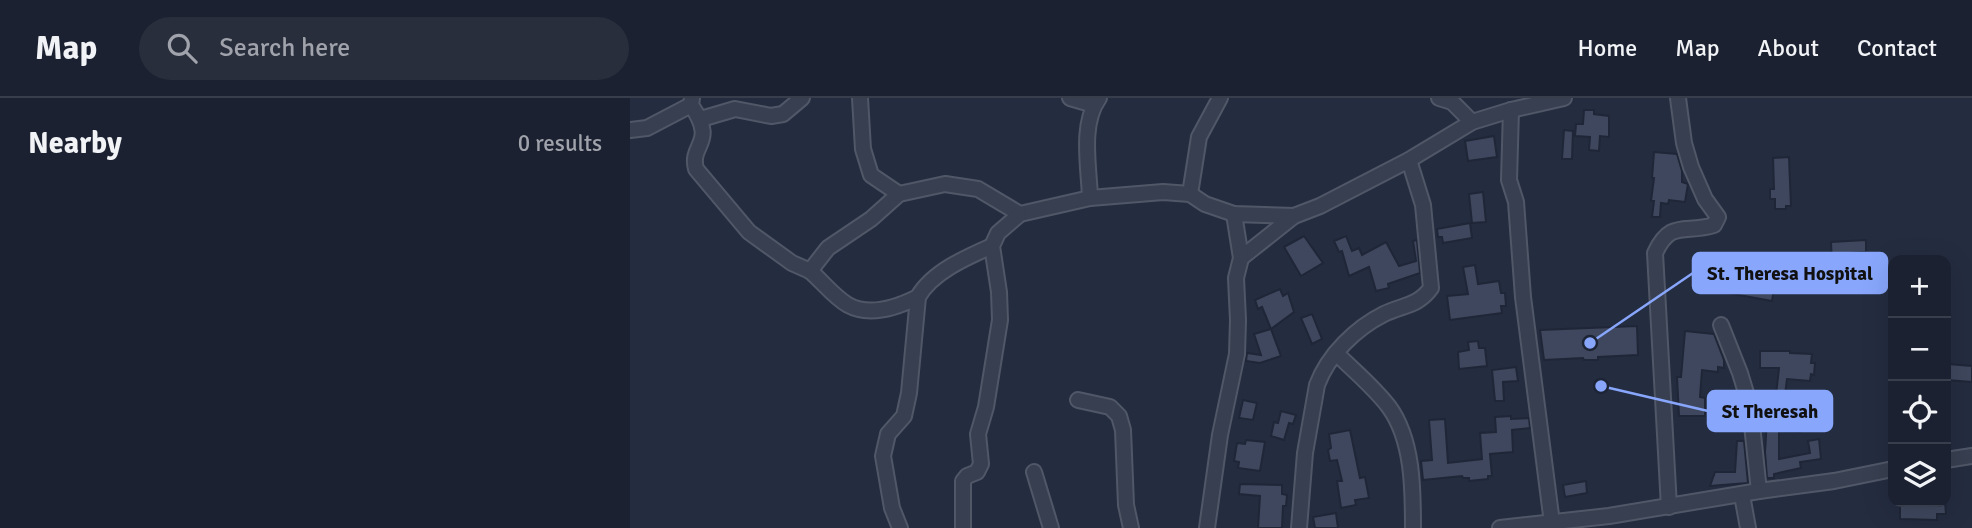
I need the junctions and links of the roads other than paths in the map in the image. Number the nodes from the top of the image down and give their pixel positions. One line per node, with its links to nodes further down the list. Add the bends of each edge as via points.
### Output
1 (802, 98): 11 (street, via 783,114 735,109)
2 (860, 98): 15 (street, via 863,149 871,175)
3 (1070, 98): 8 (street)
4 (1220, 98): 16 (street, via 1199,137)
5 (1438, 98): 12 (street, via 1452,102)
6 (1564, 98): 10 (street)
7 (1678, 98): 34 (street, via 1691,167 1718,217 1706,228 1675,228 1655,253)
8 (1097, 101): 17 (street, via 1088,146)
9 (692, 102): 11 (street); 13 (street, via 647,128)
10 (1511, 110): 12 (street); 35 (street, via 1509,180 1516,202 1523,296)
11 (701, 119): 23 (street, via 703,140 696,169 749,232)
12 (1472, 122): 14 (street)
13 (630, 130)
14 (1409, 160): 20 (street); 26 (street, via 1423,205 1431,288 1423,299 1361,328)
15 (899, 194): 18 (street, via 945,184 978,189); 23 (street, via 828,248)
16 (1190, 194): 17 (street); 19 (street)
17 (1090, 198): 18 (street)
18 (1020, 214): 21 (street, via 998,233)
19 (1234, 214): 20 (street); 22 (street)
20 (1294, 216): 22 (street)
21 (992, 246): 24 (street, via 948,268); 37 (street, via 1000,320 978,434 981,464 963,481)
22 (1241, 258): 40 (street, via 1236,278 1237,354)
23 (810, 271): 24 (street, via 848,305 863,309 901,306)
24 (918, 297): 36 (street, via 904,416 888,434 883,456)
25 (1721, 325): 32 (street, via 1750,406)
26 (1336, 353): 41 (street, via 1317,385); 42 (street, via 1389,408 1403,435)
27 (1078, 400): 39 (street, via 1110,407 1119,416)
28 (1969, 454): 29 (street)
29 (1951, 459)
30 (1888, 471): 32 (street)
31 (1034, 472): 38 (street)
32 (1759, 491): 33 (street)
33 (1742, 495): 34 (street); 44 (street)
34 (1669, 507): 35 (street)
35 (1552, 523): 43 (street)
36 (900, 528)
37 (963, 528)
38 (1051, 528)
39 (1131, 528)
40 (1208, 528)
41 (1299, 528)
42 (1413, 528)
43 (1500, 528)
44 (1748, 528)

